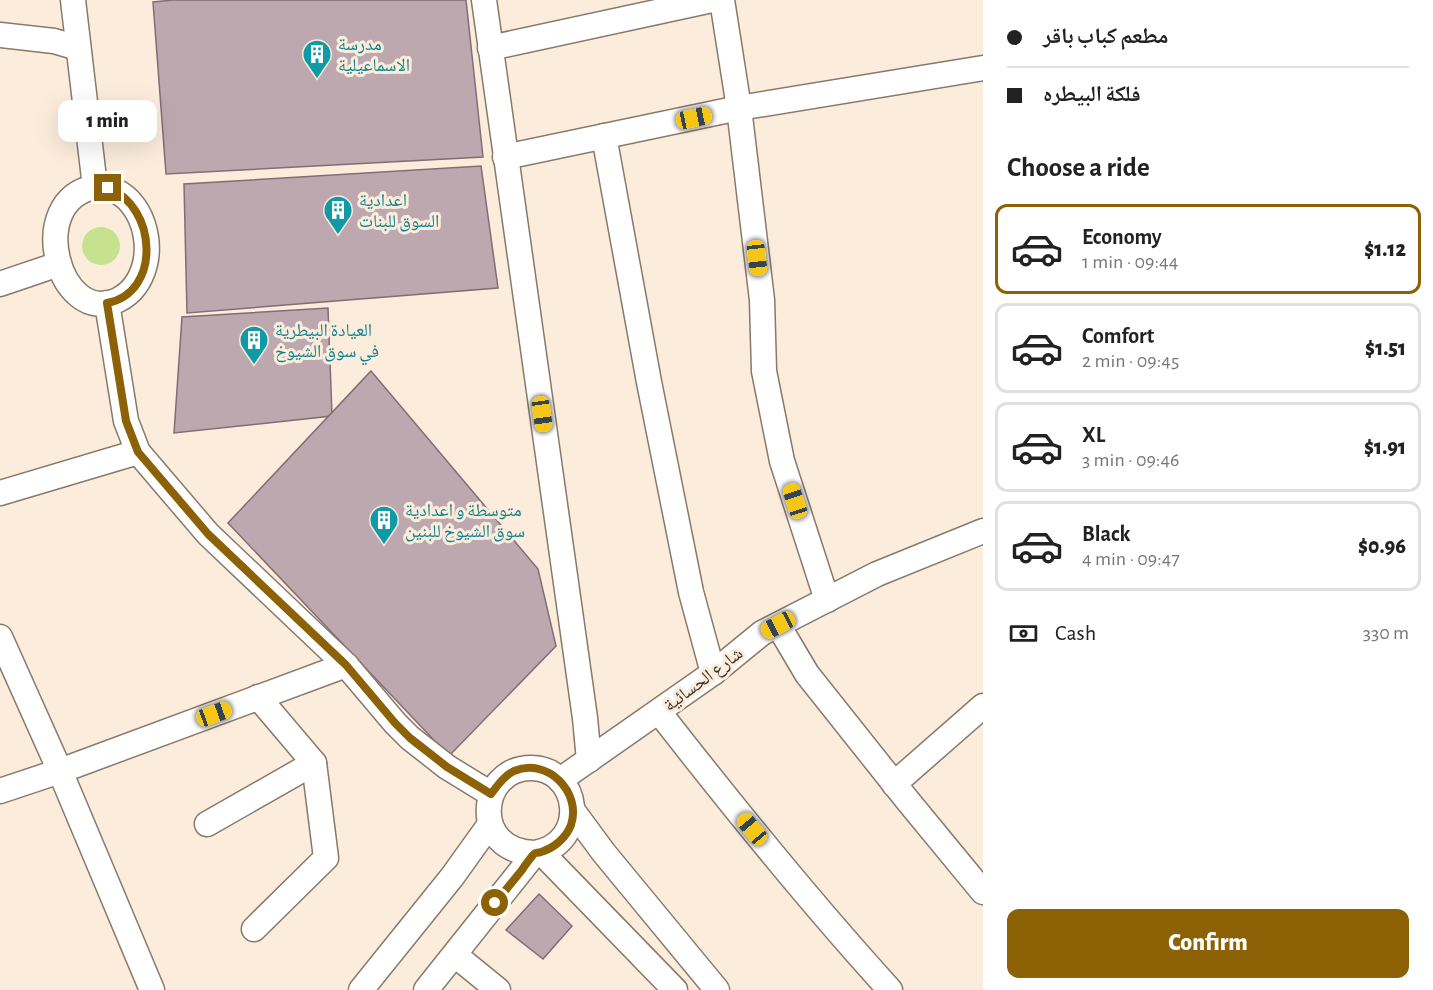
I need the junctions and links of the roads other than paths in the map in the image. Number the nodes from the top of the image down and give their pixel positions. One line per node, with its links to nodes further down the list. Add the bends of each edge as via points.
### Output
1 (73, 0): 6 (street)
2 (483, 0): 7 (street)
3 (712, 0): 7 (street)
4 (722, 0): 9 (street)
5 (0, 34): 6 (street)
6 (78, 48): 12 (street)
7 (490, 48): 11 (street)
8 (983, 68): 9 (street)
9 (739, 108): 10 (street); 19 (street, via 762,300 764,371 782,462)
10 (604, 136): 11 (street); 23 (street, via 691,592)
11 (505, 157): 27 (street)
12 (95, 187): 13 (street, via 76,194 60,216 56,236); 15 (street, via 108,188 126,198 138,213 146,240 139,281 125,296)
13 (59, 264): 14 (street); 15 (street, via 76,292 87,300)
14 (0, 284)
15 (107, 303): 16 (street, via 126,421)
16 (138, 452): 17 (street); 22 (street, via 208,534)
17 (0, 493)
18 (983, 531): 19 (street, شارع الحسائية, via 877,574)
19 (827, 600): 20 (street, شارع الحسائية)
20 (778, 625): 23 (street, شارع الحسائية, via 762,633); 31 (street, via 807,674)
21 (0, 638): 29 (street)
22 (346, 665): 24 (street); 33 (street, via 410,738)
23 (713, 673): 26 (street, شارع الحسائية)
24 (258, 697): 28 (street); 29 (street)
25 (983, 706): 31 (street)
26 (659, 712): 27 (street, شارع الحسائية); 47 (street, via 736,811)
27 (589, 760): 30 (street, شارع الحسائية)
28 (314, 763): 35 (street); 39 (street, via 326,858)
29 (60, 771): 32 (street); 41 (street)
30 (560, 780): 33 (street, via 531,768 514,771); 34 (street, via 570,794)
31 (894, 784): 38 (street)
32 (0, 791)
33 (491, 794): 36 (street)
34 (573, 812): 37 (street, via 564,837); 46 (street)
35 (207, 824)
36 (490, 824): 37 (street, via 512,849); 42 (street)
37 (538, 853): 40 (street); 45 (street)
38 (983, 892)
39 (254, 930)
40 (455, 955): 43 (street); 44 (street)
41 (152, 990)
42 (361, 990)
43 (426, 990)
44 (498, 990)
45 (675, 990)
46 (717, 990)
47 (890, 990)

